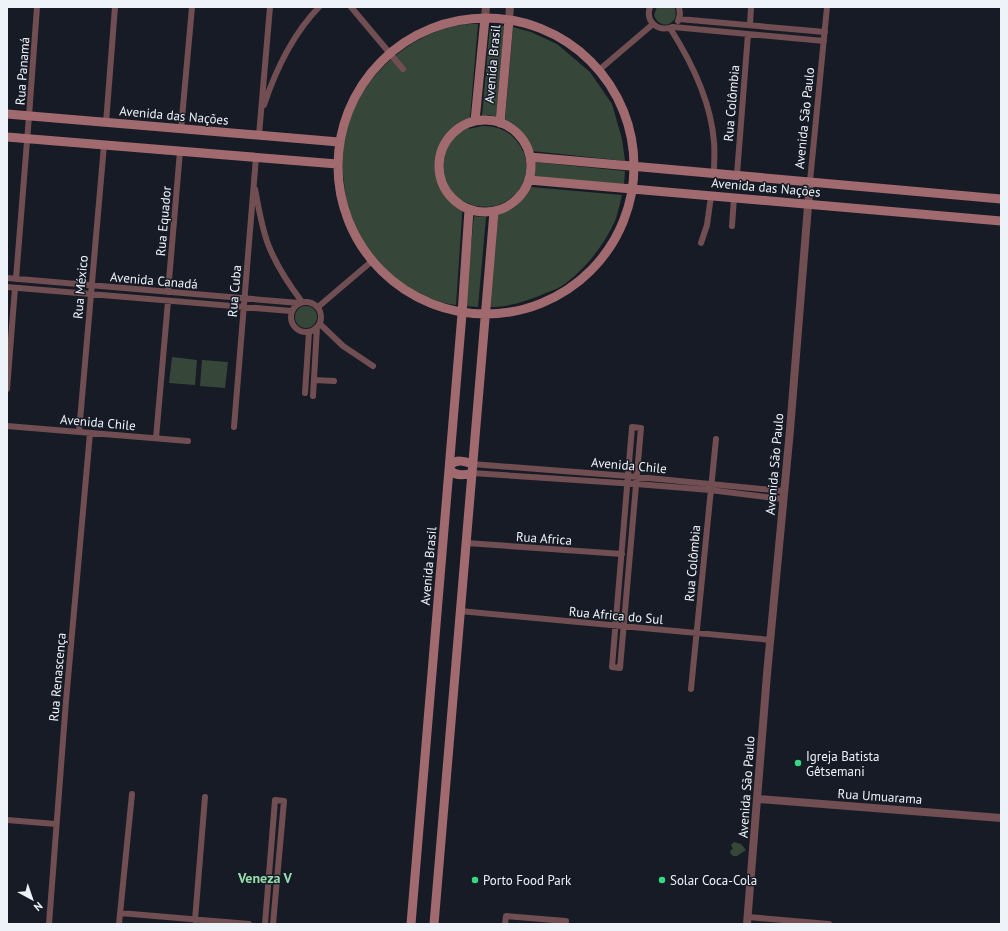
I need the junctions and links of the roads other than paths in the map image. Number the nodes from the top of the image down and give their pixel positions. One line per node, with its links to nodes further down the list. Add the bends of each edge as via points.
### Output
1 (37, 7): 27 (street, Rua Panamá)
2 (115, 7): 30 (street)
3 (192, 7): 31 (street)
4 (270, 7): 26 (street)
5 (319, 7): 26 (street, via 284,57)
6 (351, 7): 22 (street)
7 (486, 7): 13 (street, Avenida Brasil)
8 (510, 7): 15 (street, Avenida Brasil)
9 (650, 7): 16 (street, via 649,15)
10 (679, 7): 14 (street)
11 (751, 7): 17 (street)
12 (827, 7): 19 (street, Avenida São Paulo)
13 (484, 18): 15 (main road); 22 (main road, via 453,22 428,30); 28 (main road, Avenida Brasil)
14 (679, 19): 17 (street); 18 (street)
15 (509, 20): 24 (main road, via 534,25 555,35 576,47); 29 (main road, Avenida Brasil)
16 (653, 24): 18 (street, via 662,29); 24 (street)
17 (750, 25): 19 (street)
18 (671, 28): 20 (street); 42 (street, via 692,65 706,104 714,141)
19 (824, 32): 21 (street, Avenida São Paulo)
20 (748, 34): 21 (street); 43 (street, Rua Colômbia)
21 (824, 41): 46 (street, Avenida São Paulo)
22 (390, 53): 23 (street); 35 (main road, via 359,89 349,107)
23 (403, 69)
24 (599, 70): 41 (main road, via 620,102 629,125)
25 (7, 114): 27 (main road, Avenida das Nações)
26 (261, 114): 32 (street)
27 (29, 116): 30 (main road, Avenida das Nações); 34 (street, Rua Panamá)
28 (475, 121): 29 (main road); 52 (main road, via 450,136 439,162 441,182 448,194)
29 (500, 122): 39 (main road, via 514,130 524,142)
30 (106, 123): 31 (main road, Avenida das Nações)
31 (181, 129): 32 (main road, Avenida das Nações)
32 (259, 135): 35 (main road, Avenida das Nações)
33 (7, 137): 34 (main road)
34 (28, 139): 36 (main road); 59 (street, Rua Panamá)
35 (339, 142): 40 (main road)
36 (104, 145): 37 (main road); 60 (street, Rua México)
37 (180, 151): 38 (main road); 63 (street, Rua Equador)
38 (256, 157): 40 (main road); 44 (street, Rua Cuba)
39 (530, 157): 41 (main road, Avenida das Nações); 45 (main road)
40 (337, 164): 57 (main road, via 347,219)
41 (634, 166): 42 (main road, Avenida das Nações); 47 (main road)
42 (714, 172): 43 (main road, Avenida das Nações)
43 (737, 174): 46 (main road, Avenida das Nações)
44 (254, 180): 65 (street, Rua Cuba); 67 (street, via 270,249)
45 (529, 180): 47 (main road, Avenida das Nações); 53 (main road, via 513,203)
46 (810, 181): 50 (main road, Avenida das Nações); 51 (street, Avenida São Paulo)
47 (632, 189): 48 (main road, Avenida das Nações); 72 (main road, via 627,214 620,229 611,246 589,271 548,300 525,308)
48 (711, 196): 49 (main road, Avenida das Nações); 56 (street, via 707,225)
49 (734, 197): 51 (main road, Avenida das Nações); 55 (street)
50 (1001, 199)
51 (808, 204): 54 (main road, Avenida das Nações); 96 (street, Avenida São Paulo)
52 (469, 210): 53 (main road); 71 (main road, Avenida Brasil)
53 (494, 212): 72 (main road)
54 (1001, 221)
55 (732, 226)
56 (701, 243)
57 (372, 261): 69 (street); 71 (main road, via 401,288 417,298)
58 (7, 278): 59 (street, Avenida Canadá)
59 (16, 279): 60 (street, Avenida Canadá)
60 (91, 286): 63 (street, Avenida Canadá); 64 (street, Rua México)
61 (7, 287): 62 (street, Avenida Canadá)
62 (15, 288): 64 (street, Avenida Canadá); 78 (street)
63 (168, 292): 65 (street, Avenida Canadá)
64 (91, 294): 66 (street, Avenida Canadá); 83 (street, Rua México)
65 (244, 298): 67 (street, Avenida Canadá); 68 (street, Rua Cuba)
66 (168, 301): 68 (street, Avenida Canadá); 85 (street)
67 (301, 302): 69 (street, via 310,302); 70 (street)
68 (244, 307): 70 (street, Avenida Canadá); 82 (street, Rua Cuba)
69 (318, 307): 73 (street, via 321,315)
70 (291, 311): 74 (street, via 293,325 300,331)
71 (462, 314): 72 (main road); 88 (main road, Avenida Brasil)
72 (485, 315): 89 (main road)
73 (319, 325): 74 (street); 75 (street, via 343,346); 76 (street)
74 (309, 332): 79 (street)
75 (373, 366)
76 (314, 380): 77 (street); 80 (street)
77 (334, 381)
78 (7, 389)
79 (305, 393)
80 (313, 396)
81 (7, 426): 83 (street, Avenida Chile)
82 (234, 427)
83 (79, 432): 84 (street, Avenida Chile)
84 (90, 433): 85 (street, Avenida Chile); 110 (street, Rua Renascença)
85 (156, 438): 87 (street, Avenida Chile)
86 (716, 439): 92 (street, Rua Colômbia)
87 (188, 441)
88 (449, 467): 89 (main road, via 457,461 466,462); 89 (main road, via 456,474 466,475); 120 (main road, Avenida Brasil)
89 (472, 469): 90 (street, Avenida Chile); 93 (street, Avenida Chile); 97 (main road)
90 (628, 476): 91 (street, Avenida Chile); 91 (street, via 632,427 641,428); 93 (street)
91 (636, 476): 92 (street, Avenida Chile); 94 (street)
92 (711, 483): 95 (street, Rua Colômbia); 96 (street, Avenida Chile)
93 (628, 484): 94 (street, Avenida Chile); 98 (street)
94 (636, 484): 95 (street, Avenida Chile); 101 (street)
95 (710, 490): 96 (street, Avenida Chile); 102 (street, Rua Colômbia)
96 (783, 495): 103 (street, Avenida São Paulo)
97 (466, 543): 98 (street, Rua Africa); 99 (main road)
98 (622, 554): 100 (street)
99 (460, 611): 100 (street, Rua Africa do Sul); 121 (main road)
100 (616, 626): 101 (street, Rua Africa do Sul); 101 (street, via 612,667 620,668)
101 (624, 627): 102 (street, Rua Africa do Sul)
102 (697, 634): 103 (street, Rua Africa do Sul); 104 (street, Rua Colômbia)
103 (771, 640): 107 (street, Avenida São Paulo)
104 (691, 689)
105 (132, 794): 111 (street)
106 (205, 797): 112 (street)
107 (758, 799): 108 (street, Rua Umuarama); 114 (street, Avenida São Paulo)
108 (1001, 818)
109 (7, 820): 110 (street)
110 (56, 824): 115 (street, Rua Renascença)
111 (120, 913): 112 (street); 116 (street)
112 (196, 920): 117 (street)
113 (537, 921): 122 (street, via 506,916); 123 (street, via 566,921)
114 (748, 921): 124 (street)
115 (49, 924)
116 (119, 924)
117 (249, 924)
118 (265, 924): 119 (street, via 275,800 284,801)
119 (273, 924)
120 (411, 924)
121 (434, 924)
122 (505, 924)
123 (566, 924)
124 (829, 924)

